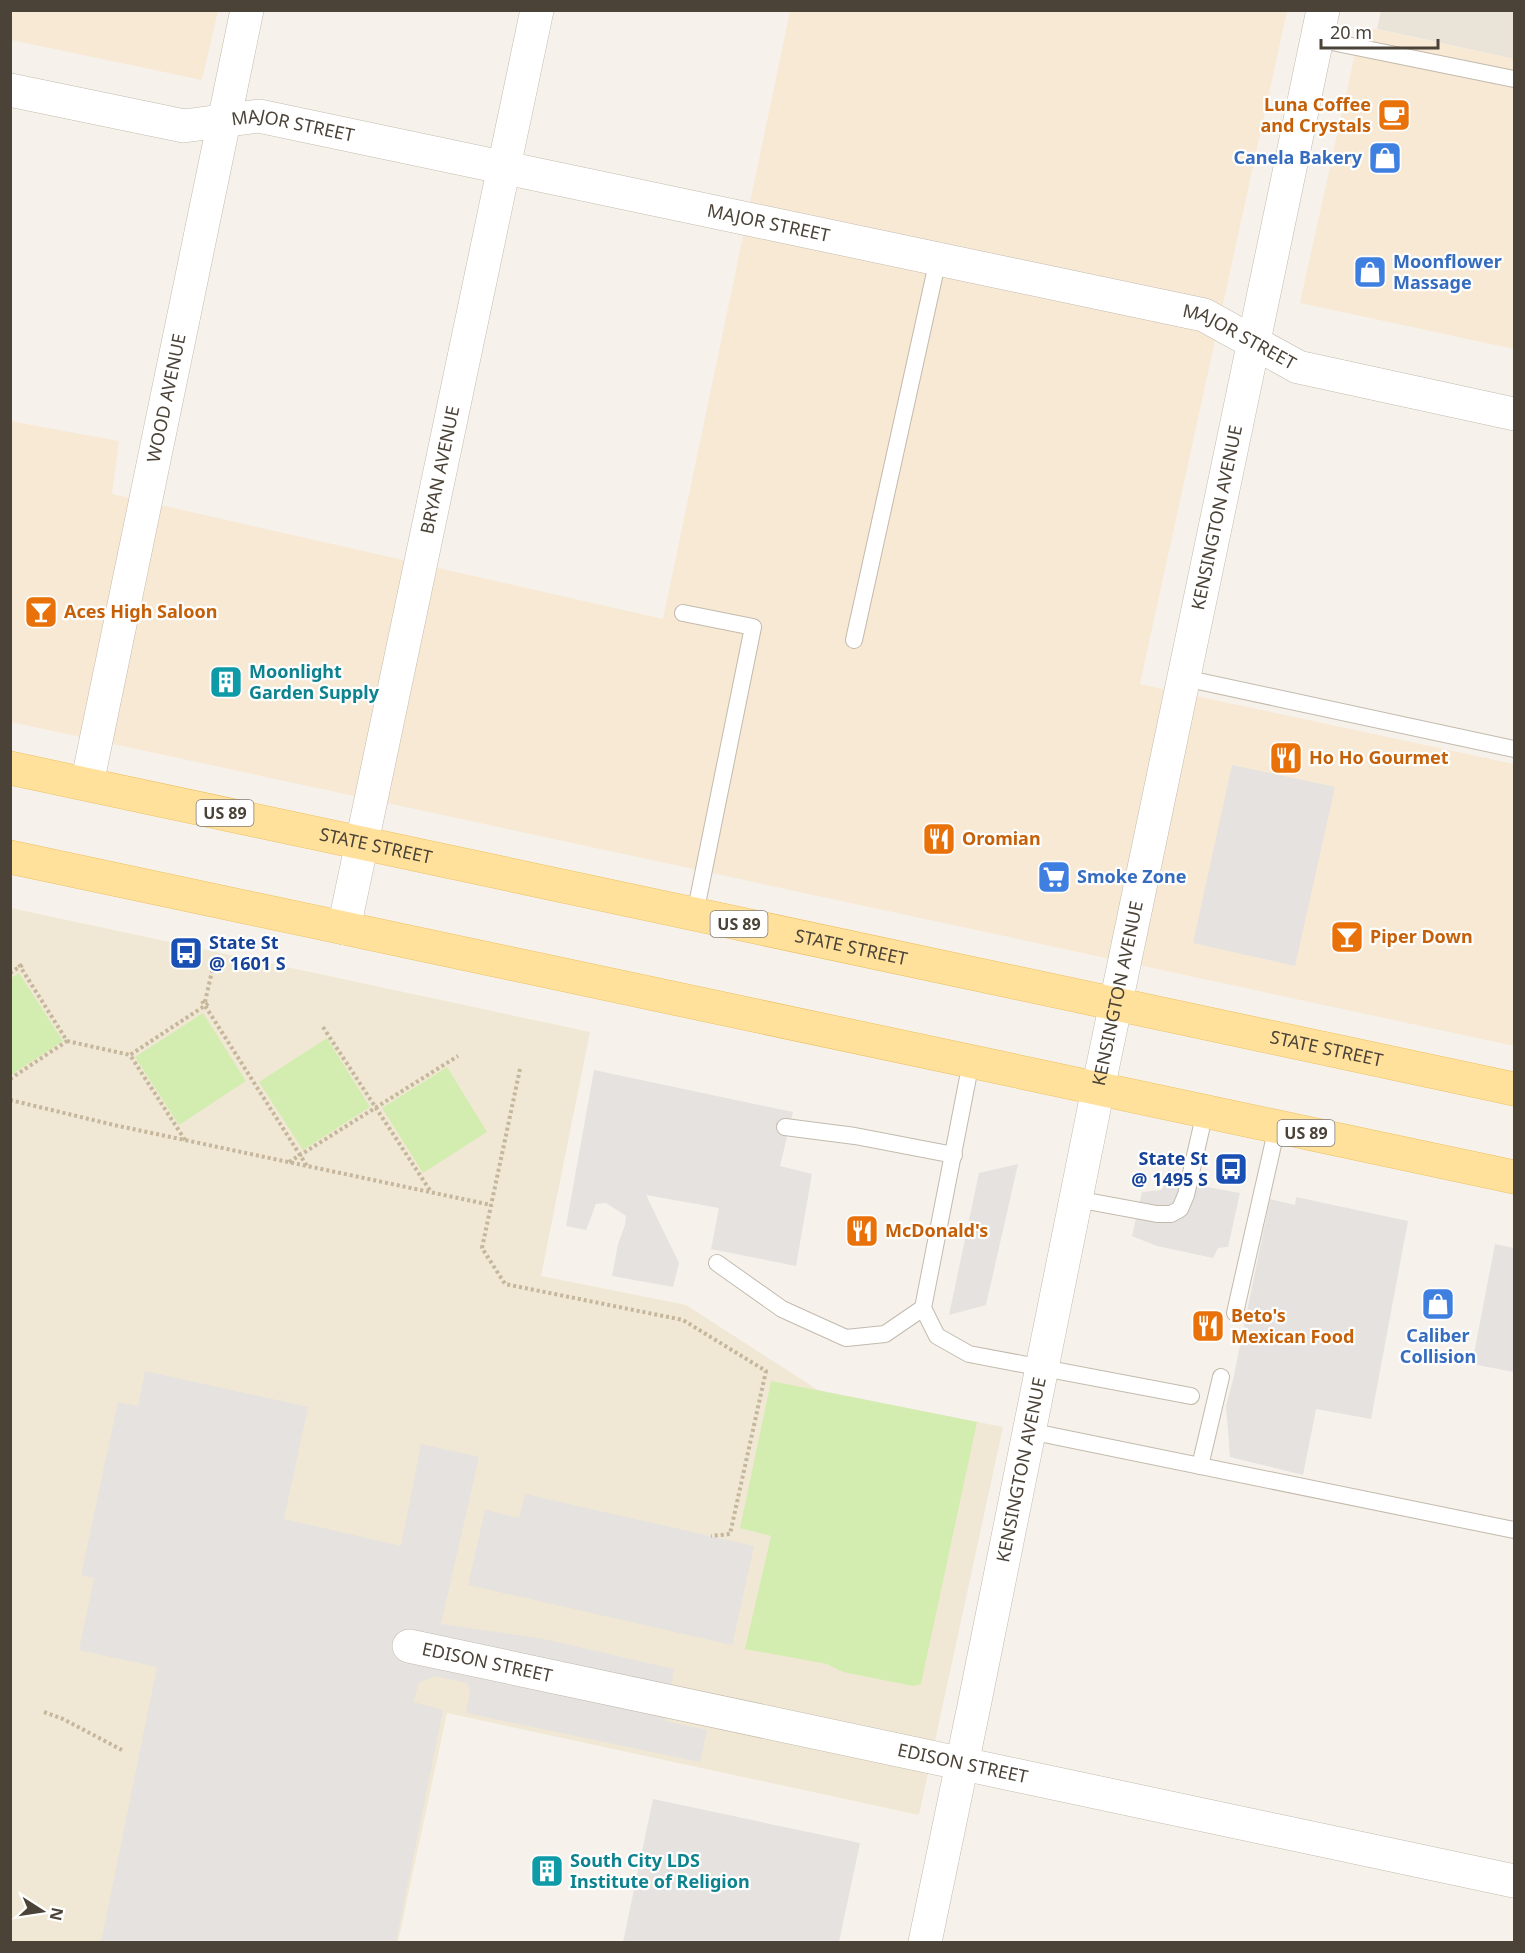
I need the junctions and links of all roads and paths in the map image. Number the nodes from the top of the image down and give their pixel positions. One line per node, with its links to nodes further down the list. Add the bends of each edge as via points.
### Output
1 (246, 10): 6 (street, WOOD AVENUE)
2 (537, 10): 7 (street, BRYAN AVENUE)
3 (1320, 25): 4 (lane); 9 (street, KENSINGTON AVENUE)
4 (1515, 79)
5 (10, 90): 6 (street, MAJOR STREET, via 184,126)
6 (224, 121): 7 (street, MAJOR STREET, via 260,116); 16 (street, WOOD AVENUE)
7 (504, 168): 8 (street, MAJOR STREET); 17 (street, BRYAN AVENUE)
8 (938, 259): 9 (street, MAJOR STREET, via 1204,315); 12 (lane)
9 (1254, 342): 10 (street, MAJOR STREET, via 1298,368); 13 (street, KENSINGTON AVENUE)
10 (1515, 414)
11 (683, 613): 19 (lane, via 753,627)
12 (855, 640)
13 (1184, 678): 14 (lane); 24 (street, KENSINGTON AVENUE)
14 (1515, 749)
15 (10, 768): 16 (main road, STATE STREET / US 89)
16 (87, 784): 17 (main road, STATE STREET / US 89)
17 (362, 843): 19 (main road, STATE STREET / US 89); 20 (street, BRYAN AVENUE)
18 (10, 857): 20 (main road, US 89)
19 (695, 914): 24 (main road, STATE STREET / US 89)
20 (344, 928): 29 (main road, US 89)
21 (215, 958): 23 (path)
22 (10, 973): 26 (path, via 21,964)
23 (205, 1003): 27 (path); 41 (path)
24 (1116, 1004): 32 (street, KENSINGTON AVENUE); 33 (main road, STATE STREET / US 89)
25 (323, 1027): 35 (path)
26 (67, 1041): 27 (path); 31 (path)
27 (130, 1055): 39 (path)
28 (458, 1056): 35 (path)
29 (971, 1062): 32 (main road, US 89); 40 (lane)
30 (520, 1069): 47 (path)
31 (10, 1079)
32 (1098, 1089): 36 (main road, US 89); 46 (street, KENSINGTON AVENUE)
33 (1515, 1089)
34 (10, 1100): 39 (path)
35 (376, 1108): 41 (path); 45 (path)
36 (1204, 1112): 38 (main road, US 89); 46 (lane, via 1180,1209 1157,1214)
37 (785, 1127): 40 (lane)
38 (1277, 1127): 44 (main road, US 89); 50 (lane)
39 (185, 1140): 42 (path)
40 (954, 1155): 49 (lane)
41 (301, 1156): 42 (path); 43 (path)
42 (289, 1162): 43 (path)
43 (307, 1166): 45 (path)
44 (1515, 1178)
45 (431, 1192): 47 (path)
46 (1076, 1199): 51 (street, KENSINGTON AVENUE)
47 (491, 1205): 57 (path, via 482,1248 505,1284 683,1320 766,1371 730,1534)
48 (717, 1263): 49 (lane, via 782,1309 846,1338 885,1334)
49 (923, 1308): 51 (lane, via 938,1336 969,1354)
50 (1235, 1313)
51 (1042, 1367): 53 (lane); 54 (street, KENSINGTON AVENUE)
52 (1221, 1377): 55 (lane)
53 (1191, 1396)
54 (1029, 1431): 55 (lane); 61 (street, KENSINGTON AVENUE)
55 (1200, 1466): 56 (lane)
56 (1515, 1530)
57 (711, 1536)
58 (409, 1646): 61 (street, EDISON STREET)
59 (44, 1712): 60 (path)
60 (122, 1750)
61 (962, 1764): 62 (street, EDISON STREET); 63 (street, KENSINGTON AVENUE)
62 (1515, 1881)
63 (925, 1942)

